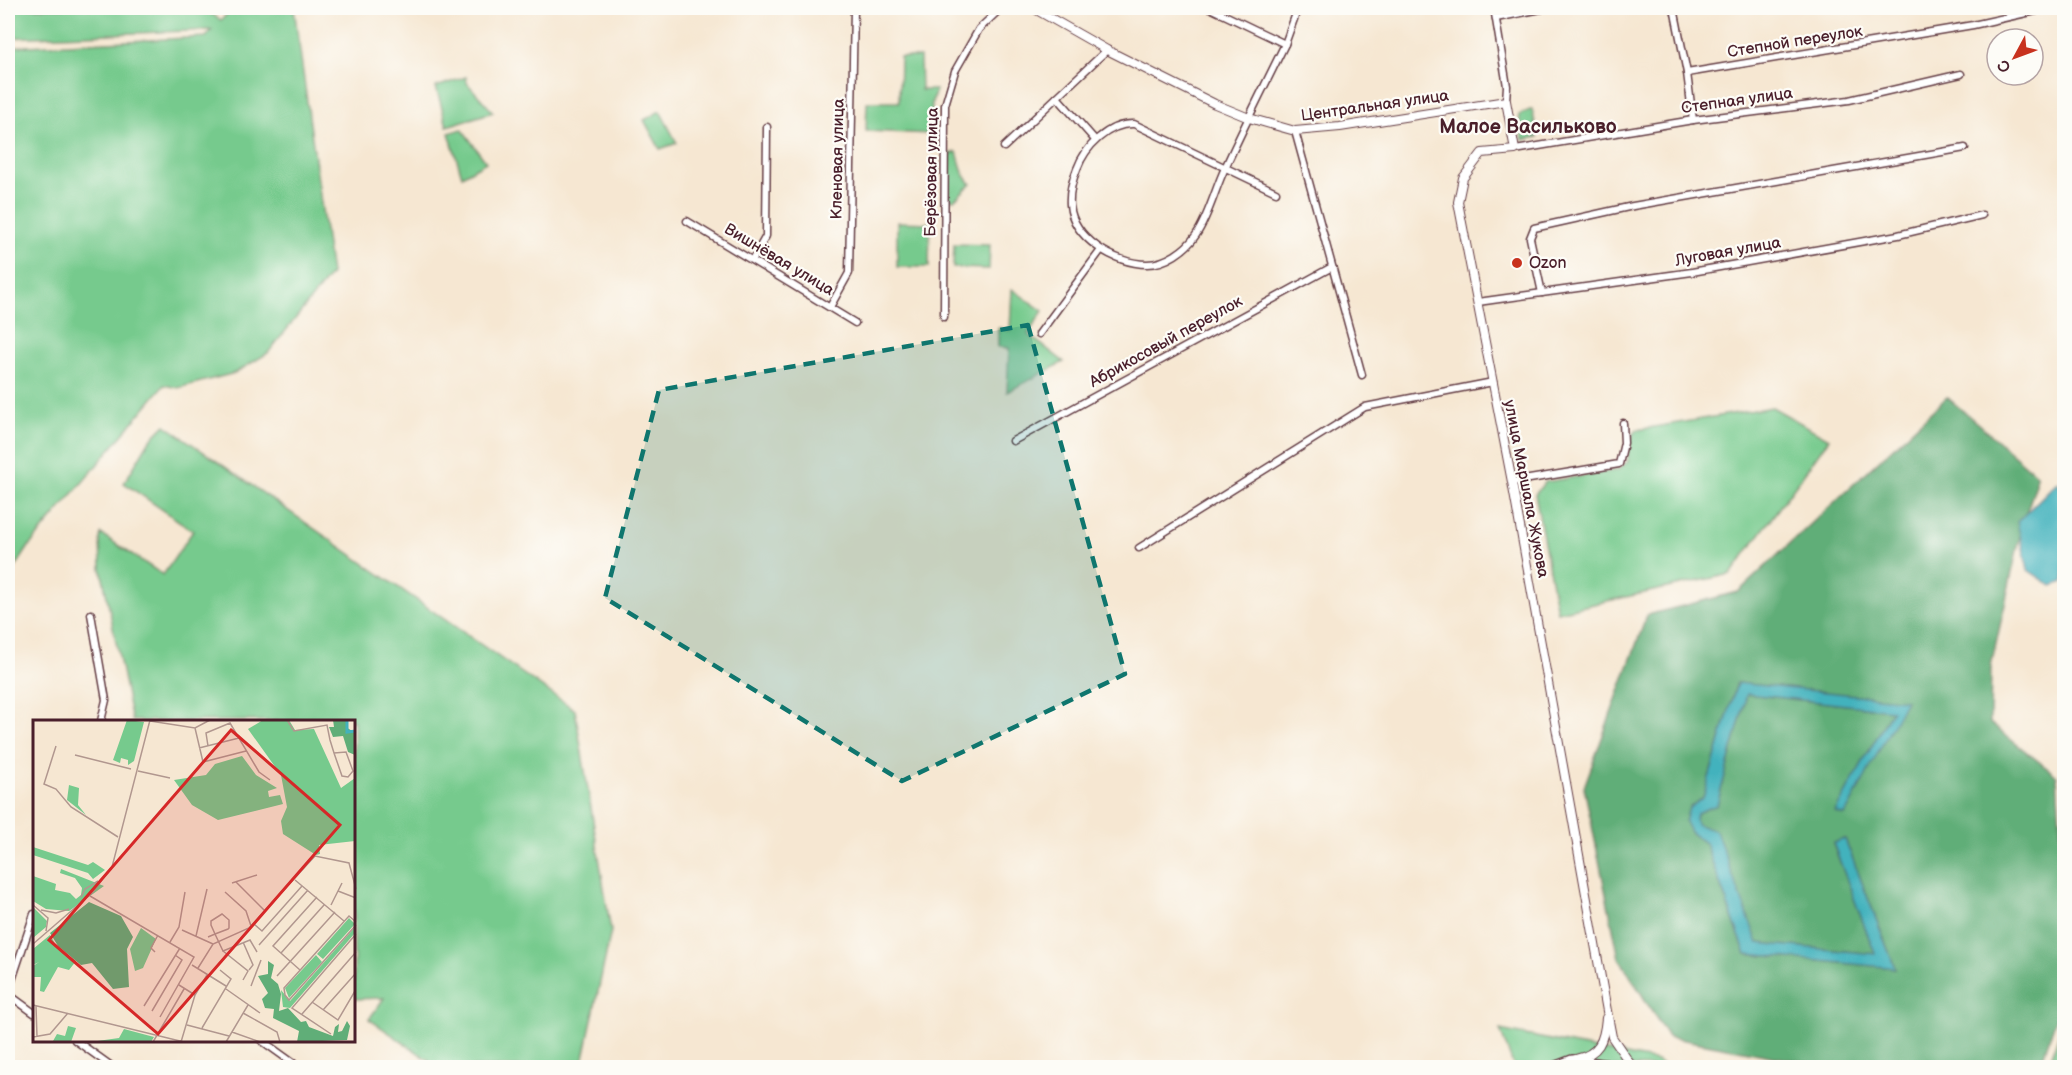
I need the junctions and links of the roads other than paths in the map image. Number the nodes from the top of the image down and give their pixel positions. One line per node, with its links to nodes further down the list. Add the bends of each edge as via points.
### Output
1 (855, 8): 34 (street, Кленовая улица, via 849,273)
2 (1001, 8): 35 (street, Берёзовая улица, via 979,29 955,71 945,105)
3 (1034, 8): 12 (street, Центральная улица)
4 (1210, 8): 11 (street)
5 (1298, 8): 11 (street)
6 (1494, 8): 10 (street)
7 (1545, 8): 10 (street)
8 (1674, 8): 13 (street)
9 (2049, 8): 13 (street, Степной переулок, via 1963,27)
10 (1496, 18): 16 (street)
11 (1285, 44): 17 (street)
12 (1107, 50): 15 (street); 17 (street, Центральная улица)
13 (1687, 73): 18 (street)
14 (1961, 75): 18 (street, Степная улица, via 1849,100)
15 (1058, 97): 21 (street); 22 (street)
16 (1506, 101): 20 (street, Центральная улица, via 1340,127); 24 (street)
17 (1249, 118): 20 (street, Центральная улица); 25 (street)
18 (1693, 120): 24 (street, Степная улица)
19 (767, 127): 30 (street, via 766,236)
20 (1295, 130): 31 (street)
21 (1095, 140): 25 (street, via 1124,123 1134,124); 29 (street, via 1080,161 1071,185 1070,206 1079,230)
22 (1004, 147)
23 (1965, 148): 32 (street, via 1633,206 1534,228 1530,238)
24 (1515, 150): 33 (street, улица Маршала Жукова, via 1482,153 1463,178 1458,202)
25 (1225, 168): 26 (street); 29 (street, via 1196,235 1175,257 1147,264)
26 (1276, 192)
27 (1982, 215): 32 (street, Луговая улица, via 1898,235 1715,268)
28 (687, 221): 30 (street, Вишнёвая улица)
29 (1101, 250): 37 (street)
30 (753, 259): 34 (street, Вишнёвая улица)
31 (1332, 267): 38 (street); 41 (street, Абрикосовый переулок)
32 (1542, 293): 33 (street, Луговая улица)
33 (1478, 302): 39 (street, улица Маршала Жукова)
34 (830, 307): 36 (street, Вишнёвая улица)
35 (944, 317)
36 (855, 323)
37 (1039, 334)
38 (1362, 375)
39 (1493, 382): 42 (street, улица Маршала Жукова); 43 (street, via 1365,407)
40 (1623, 423): 42 (street, via 1619,464)
41 (1013, 441)
42 (1512, 482): 48 (street, улица Маршала Жукова)
43 (1139, 548)
44 (91, 614): 45 (street, via 106,700)
45 (101, 720)
46 (33, 917): 47 (street)
47 (8, 993): 49 (street)
48 (1607, 1011): 52 (street, улица Маршала Жукова, via 1598,1048); 58 (street, улица Маршала Жукова, via 1612,1037)
49 (33, 1012)
50 (76, 1042): 54 (street)
51 (262, 1042): 55 (street)
52 (1572, 1060): 53 (main road); 58 (main road)
53 (1550, 1067)
54 (114, 1068)
55 (300, 1068)
56 (1422, 1068): 57 (main road)
57 (1463, 1068)
58 (1632, 1068)

